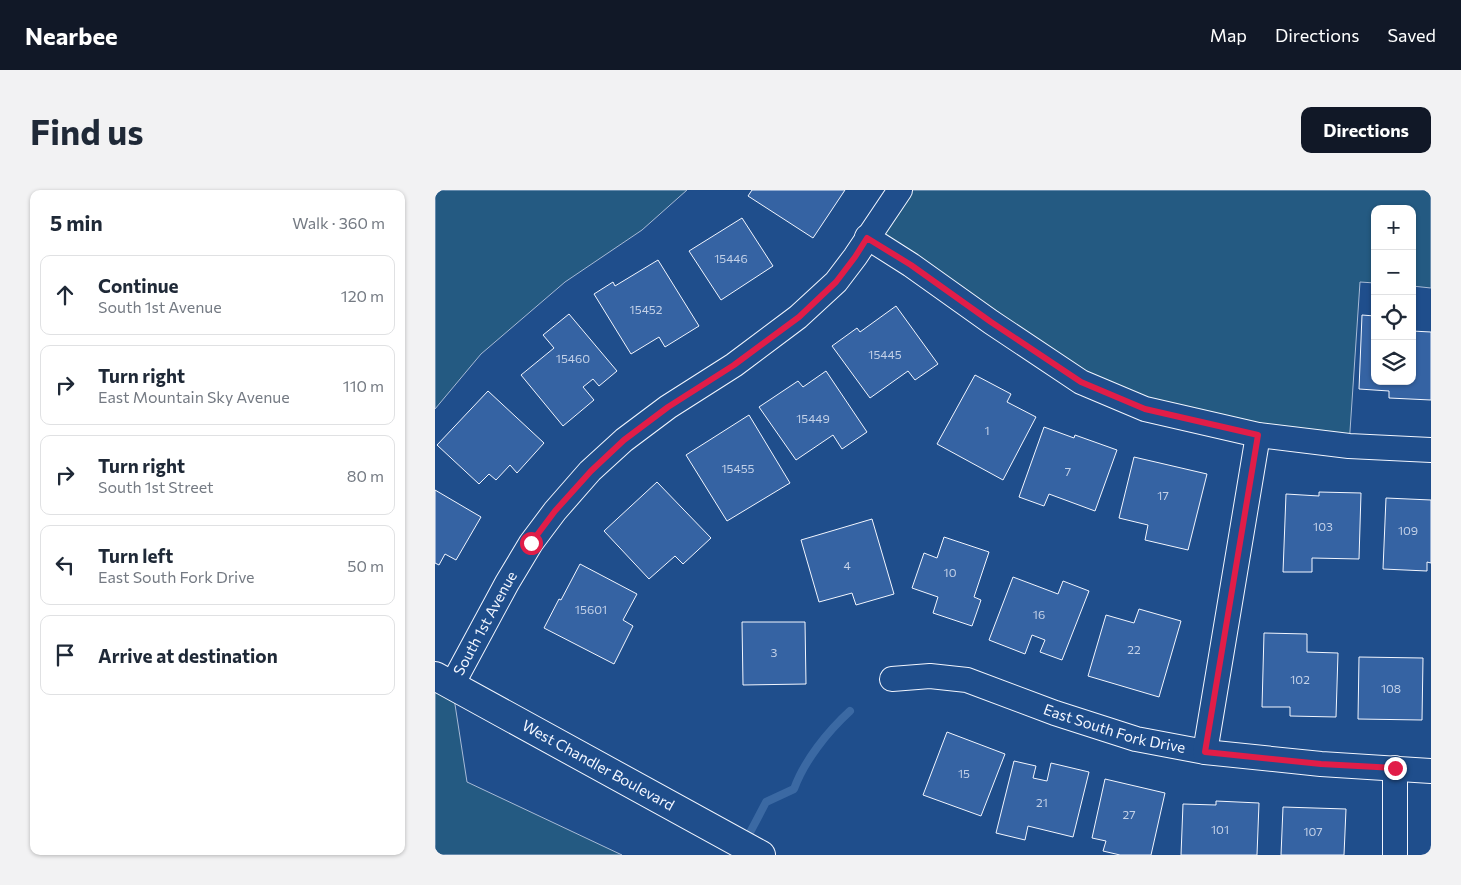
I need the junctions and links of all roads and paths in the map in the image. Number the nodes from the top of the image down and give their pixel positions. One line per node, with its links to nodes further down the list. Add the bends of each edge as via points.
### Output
1 (901, 190): 2 (street, South 1st Avenue)
2 (867, 238): 3 (street, via 1081,382 1145,409); 6 (street, South 1st Avenue, via 836,282 799,317 734,365 668,407 624,440 591,471 531,543)
3 (1258, 435): 4 (street, via 1349,446); 7 (street)
4 (1431, 450)
5 (892, 679): 7 (street, East South Fork Drive, via 930,676 967,680 1136,739)
6 (444, 680): 10 (main road, West Chandler Boulevard)
7 (1205, 752): 8 (street, East South Fork Drive)
8 (1395, 768): 9 (street, East South Fork Drive); 11 (street)
9 (1431, 771)
10 (749, 848)
11 (1395, 855)

